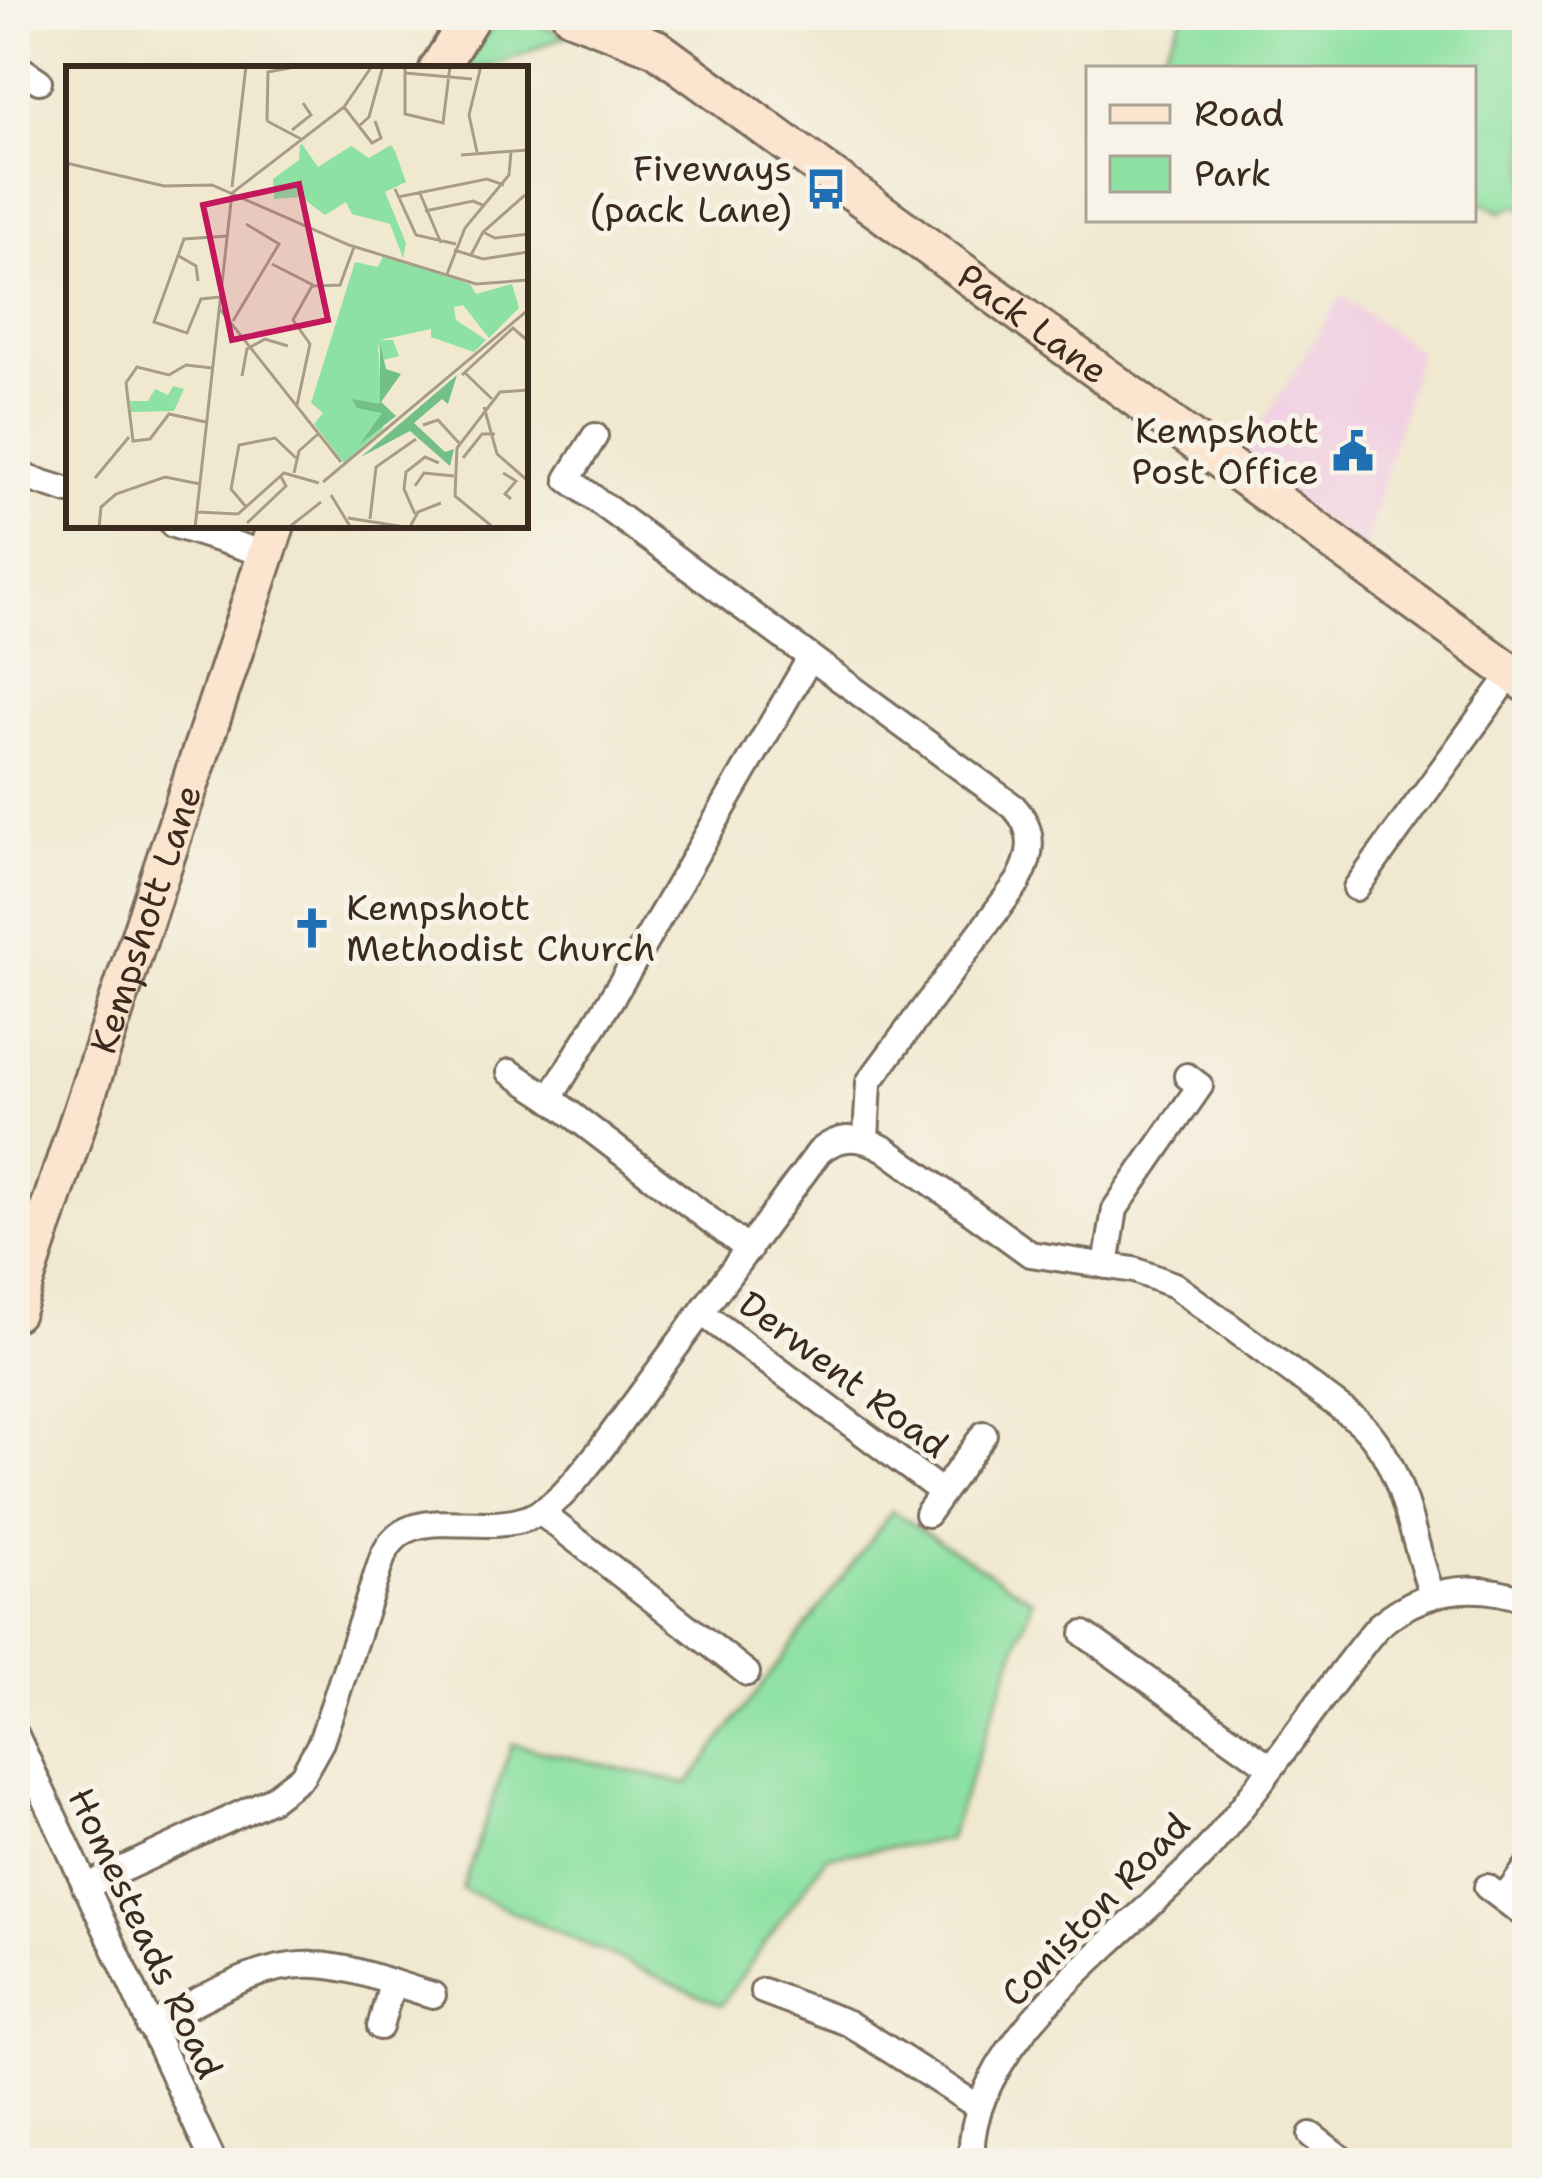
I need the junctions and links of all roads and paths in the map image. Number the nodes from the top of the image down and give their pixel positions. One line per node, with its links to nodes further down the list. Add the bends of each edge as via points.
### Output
1 (441, 15): 6 (street)
2 (472, 15): 7 (street)
3 (571, 15): 5 (street, Pack Lane)
4 (619, 15): 5 (street, Pack Lane)
5 (656, 49): 14 (street, Pack Lane)
6 (426, 66)
7 (440, 66)
8 (596, 436): 13 (street, via 568,479)
9 (15, 474): 10 (street)
10 (66, 490)
11 (193, 528): 12 (street)
12 (271, 540): 22 (street, Kempshott Lane)
13 (810, 658): 18 (street); 19 (street, via 1014,807 1031,839 1018,882 869,1082)
14 (1519, 679): 15 (street)
15 (1356, 888)
16 (510, 1072): 18 (street)
17 (1186, 1076): 21 (street, via 1200,1086 1115,1209)
18 (550, 1098): 20 (street)
19 (866, 1139): 20 (street, Derwent Road, via 836,1141 819,1152); 21 (street, via 1030,1254)
20 (749, 1250): 23 (street, Derwent Road)
21 (1106, 1266): 28 (street, via 1174,1286 1372,1433 1389,1459)
22 (15, 1312)
23 (702, 1313): 25 (street, Derwent Road); 26 (street, Derwent Road, via 598,1454)
24 (984, 1435): 25 (street)
25 (942, 1492): 27 (street)
26 (540, 1512): 31 (street); 35 (street, via 496,1525 399,1532 302,1776 272,1799)
27 (927, 1514)
28 (1432, 1594): 29 (street, Coniston Road, via 1468,1588); 33 (street, Coniston Road, via 1378,1626)
29 (1527, 1600)
30 (1084, 1633): 33 (street)
31 (748, 1672)
32 (15, 1733): 35 (street, Homesteads Road)
33 (1271, 1767): 42 (street, Coniston Road, via 1211,1845 1026,2030)
34 (1527, 1868): 36 (street, via 1495,1893)
35 (85, 1887): 40 (street, Homesteads Road)
36 (1527, 1917)
37 (392, 1984): 38 (street); 40 (street, via 330,1966 279,1967); 41 (street)
38 (433, 1995)
39 (774, 2005): 42 (street, via 848,2023)
40 (149, 2026): 44 (street, Homesteads Road)
41 (380, 2027)
42 (977, 2106): 45 (street, Coniston Road)
43 (1311, 2135): 46 (street)
44 (214, 2163)
45 (972, 2163)
46 (1347, 2163)

